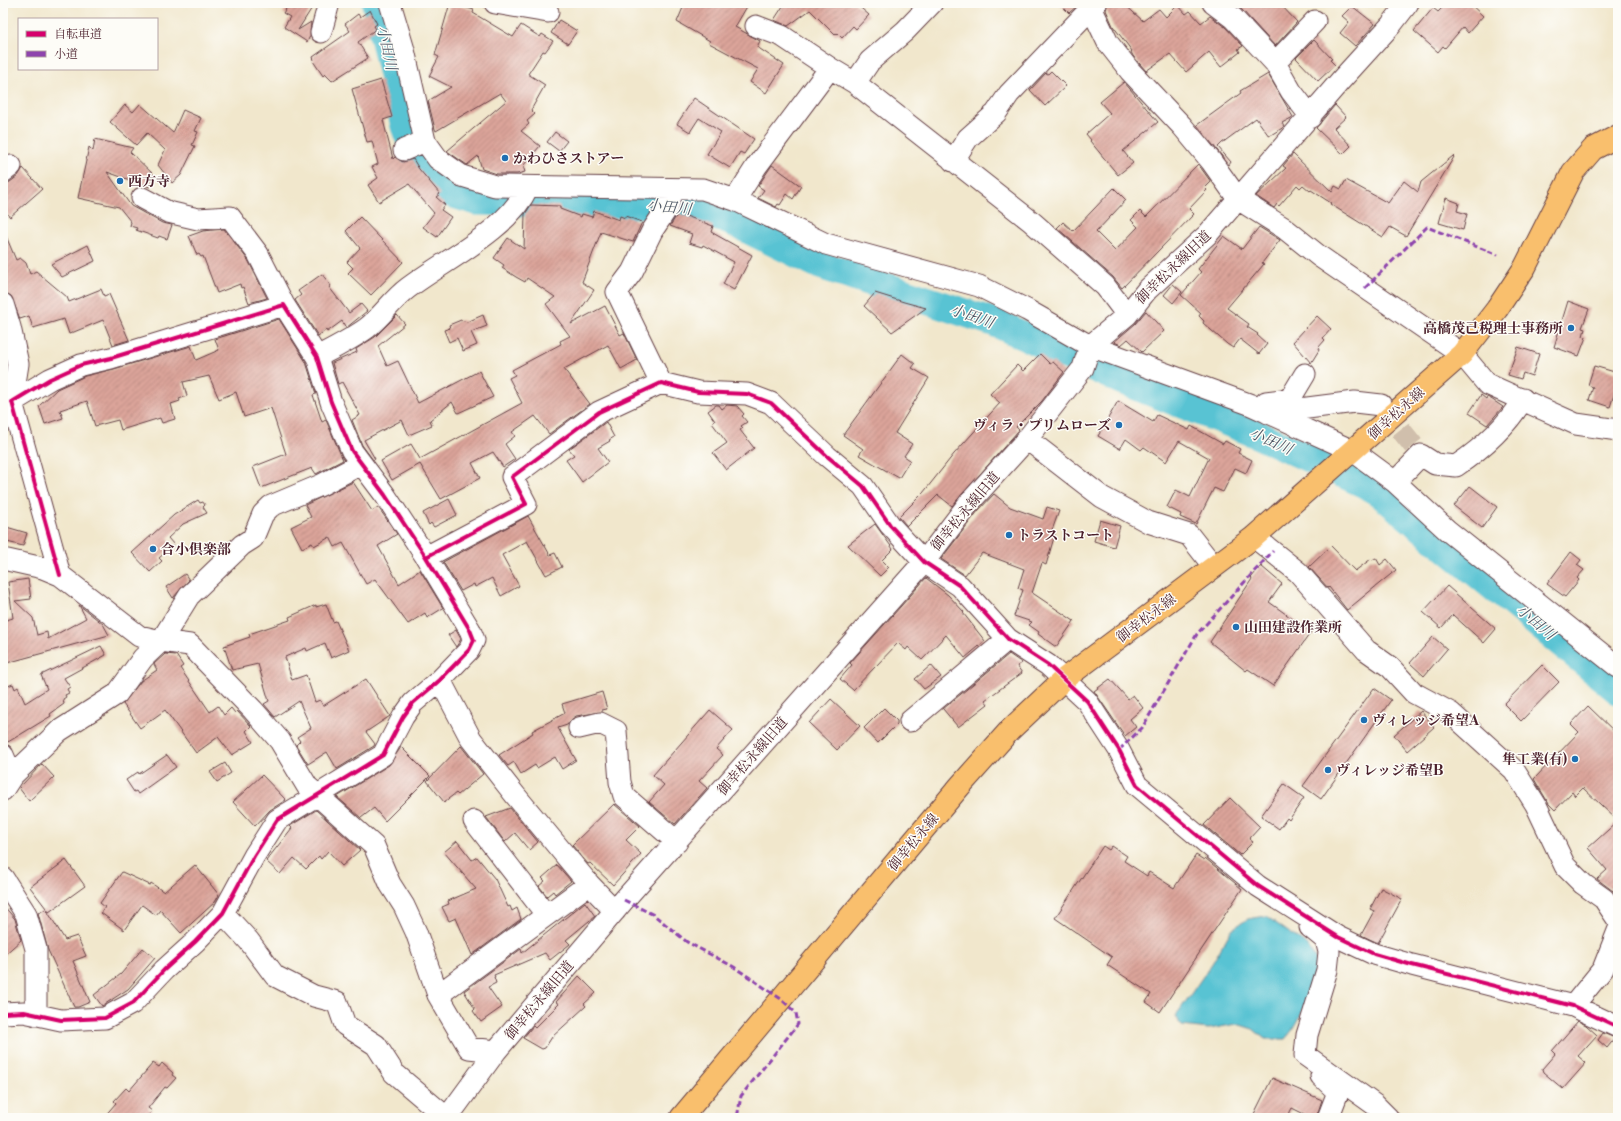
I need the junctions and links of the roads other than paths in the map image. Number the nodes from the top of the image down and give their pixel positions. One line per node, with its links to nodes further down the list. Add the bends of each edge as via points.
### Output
1 (329, 3): 11 (street)
2 (495, 3): 8 (street)
3 (932, 3): 14 (street, via 905,31 870,61)
4 (1214, 3): 12 (street, via 1233,18)
5 (1408, 3): 15 (street, 御幸松永線旧道)
6 (392, 4): 18 (street, via 404,50 416,144 462,176)
7 (1092, 5): 17 (street, via 1009,94 996,113 968,138); 21 (street, via 1108,44 1182,126)
8 (548, 12)
9 (1315, 21): 12 (street)
10 (756, 26): 13 (street, via 782,36)
11 (321, 32)
12 (1275, 63): 15 (street, via 1291,91)
13 (830, 68): 14 (street); 22 (street, via 756,167)
14 (855, 83): 17 (street)
15 (1311, 117): 21 (street, 御幸松永線旧道)
16 (1618, 136): 26 (main road, 御幸松永線, via 1593,150 1573,172 1525,266 1497,309)
17 (953, 161): 25 (street, via 1032,222 1105,286)
18 (523, 196): 19 (street); 28 (street, via 482,239 407,289 367,328)
19 (671, 196): 22 (street, via 703,189); 30 (street, via 632,272 617,292)
20 (142, 198): 24 (street, via 168,212 198,219 230,217 258,254)
21 (1238, 199): 25 (street, 御幸松永線旧道, via 1207,236 1147,290); 26 (street, via 1284,228 1319,256)
22 (735, 200): 27 (street, via 826,244 979,286 1027,310)
23 (3, 304): 32 (street, via 18,364)
24 (284, 305): 28 (street); 32 (street, via 81,365)
25 (1127, 314): 27 (street, 御幸松永線旧道)
26 (1462, 354): 31 (street, via 1487,384); 37 (main road, 御幸松永線)
27 (1087, 355): 34 (street); 36 (street, 御幸松永線旧道)
28 (317, 357): 38 (street, via 331,402 352,451)
29 (1305, 374): 34 (street, via 1290,399)
30 (661, 383): 41 (street, via 599,412 512,477 526,504); 43 (street, via 698,392 747,394 771,403 863,486 890,525)
31 (1522, 400): 35 (street, via 1576,424); 39 (street, via 1514,413 1473,455 1456,466 1435,464 1421,455)
32 (8, 402): 45 (street)
33 (1381, 405): 34 (street, via 1355,402)
34 (1258, 408): 37 (street)
35 (1618, 430)
36 (1027, 439): 43 (street, 御幸松永線旧道, via 969,503); 44 (street, via 1102,497 1148,522 1189,535)
37 (1349, 454): 39 (street); 40 (main road, 御幸松永線)
38 (361, 464): 41 (street); 47 (street, via 321,485 271,506 263,514 253,538 242,545 189,596)
39 (1396, 482): 48 (street, via 1447,530)
40 (1254, 537): 44 (main road, 御幸松永線); 64 (street, via 1298,572 1366,650 1390,667 1414,693 1451,713 1514,770 1536,805 1565,866 1583,884 1604,899)
41 (426, 557): 50 (street, via 474,640 469,650)
42 (3, 559): 45 (street, via 43,568)
43 (924, 562): 46 (street, via 960,586); 57 (street, 御幸松永線旧道)
44 (1214, 567): 49 (main road, 御幸松永線)
45 (60, 575): 47 (street, via 138,636)
46 (1008, 639): 49 (street, via 1048,665); 51 (street)
47 (161, 641): 54 (street, via 143,658 117,694 59,731); 55 (street, via 190,645 280,741 307,786)
48 (1618, 667)
49 (1064, 679): 60 (street, via 1087,701 1119,750 1137,785); 74 (main road, 御幸松永線, via 1010,730 960,786)
50 (440, 680): 55 (street, via 413,703 383,755); 59 (street, via 471,739)
51 (910, 721)
52 (579, 728): 57 (street, via 600,723 616,731 620,782 624,796)
53 (3, 755): 54 (street)
54 (8, 783)
55 (317, 795): 62 (street, via 277,820 254,856); 66 (street, via 374,846 390,884 416,932)
56 (474, 821): 63 (street)
57 (677, 842): 61 (street, 御幸松永線旧道)
58 (3, 878): 69 (street, via 26,914 36,949)
59 (589, 884): 61 (street); 63 (street)
60 (1258, 886): 67 (street, via 1338,937 1374,954); 72 (street, via 1326,940 1329,952 1327,970 1307,1035)
61 (616, 911): 71 (street, 御幸松永線旧道)
62 (223, 914): 69 (street, via 133,1003 105,1018 61,1020); 73 (street, via 249,941 274,976 314,996 337,1002 345,1025 376,1044 394,1073)
63 (546, 914): 66 (street)
64 (1618, 920)
65 (1618, 931): 67 (street, via 1603,969)
66 (438, 996): 71 (street, via 468,1048)
67 (1573, 1006): 70 (street)
68 (3, 1013): 69 (street, via 24,1012)
69 (36, 1015)
70 (1618, 1027)
71 (496, 1051): 73 (street, 御幸松永線旧道)
72 (1305, 1054): 75 (street, via 1304,1062 1338,1092); 76 (street, via 1375,1105)
73 (447, 1118)
74 (680, 1118)
75 (1328, 1118)
76 (1388, 1118)

